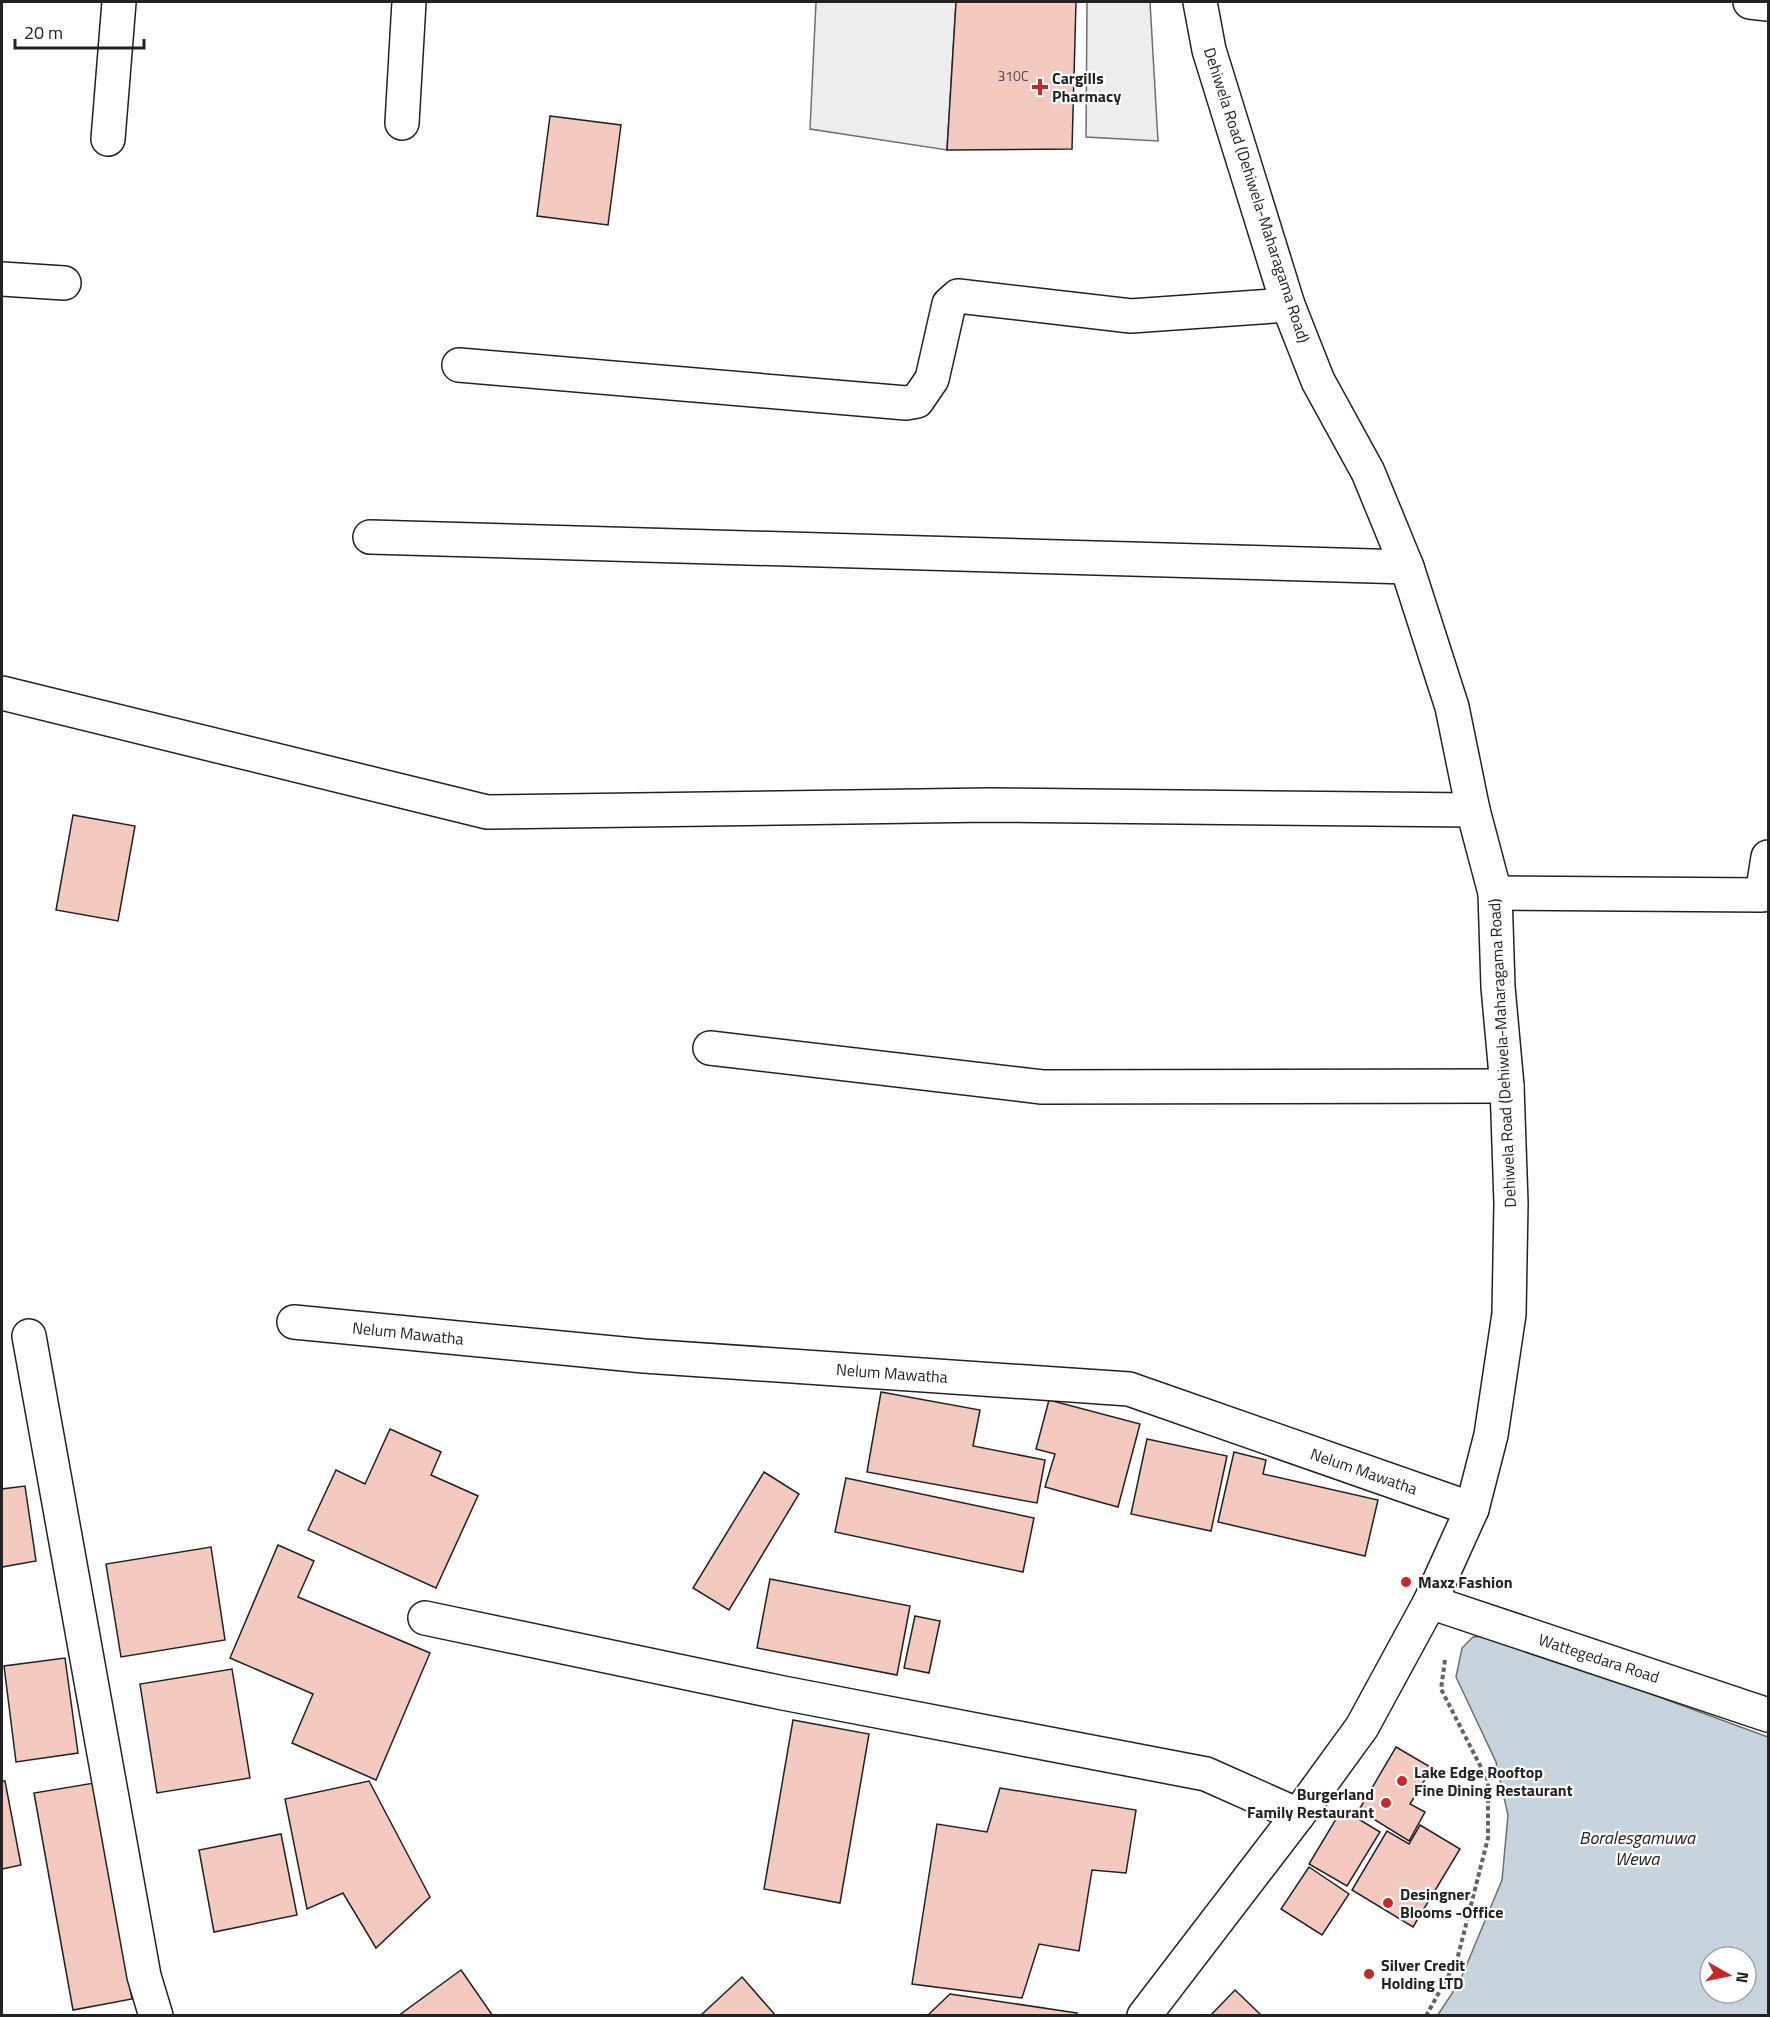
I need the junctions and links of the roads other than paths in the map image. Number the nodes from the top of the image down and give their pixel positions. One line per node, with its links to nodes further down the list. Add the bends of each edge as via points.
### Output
1 (119, 2): 7 (street)
2 (409, 2): 6 (street)
3 (1200, 2): 10 (street, Dehiwela Road (Dehiwela-Maharagama Road), via 1209,50)
4 (1750, 2): 5 (street)
5 (1768, 4)
6 (402, 123)
7 (108, 139)
8 (2, 279): 9 (street)
9 (64, 283)
10 (1288, 305): 11 (street, via 1131,316 958,296 949,304 932,379 917,401 906,403); 13 (street, Dehiwela Road (Dehiwela-Maharagama Road), via 1318,381 1368,472)
11 (459, 365)
12 (370, 537): 13 (street)
13 (1407, 567): 15 (street, Dehiwela Road (Dehiwela-Maharagama Road), via 1452,707)
14 (2, 693): 15 (street, via 487,812 988,805)
15 (1473, 810): 17 (street, Dehiwela Road (Dehiwela-Maharagama Road))
16 (1768, 856): 17 (street, via 1762,895)
17 (1495, 893): 19 (street, Dehiwela Road (Dehiwela-Maharagama Road))
18 (710, 1048): 19 (street, via 1042,1087)
19 (1506, 1086): 22 (street, Dehiwela Road (Dehiwela-Maharagama Road), via 1511,1203 1509,1314 1491,1435)
20 (294, 1322): 22 (street, Nelum Mawatha, via 644,1356 1129,1389)
21 (29, 1336): 27 (street, via 144,1976)
22 (1472, 1509): 23 (street, Dehiwela Road (Dehiwela-Maharagama Road))
23 (1441, 1606): 25 (street, Wattegedara Road); 26 (street, Dehiwela Road (Dehiwela-Maharagama Road))
24 (425, 1618): 26 (street, via 783,1693 1206,1774)
25 (1768, 1715)
26 (1299, 1815): 28 (street, Dehiwela Road (Dehiwela-Maharagama Road))
27 (156, 2016)
28 (1144, 2016)

